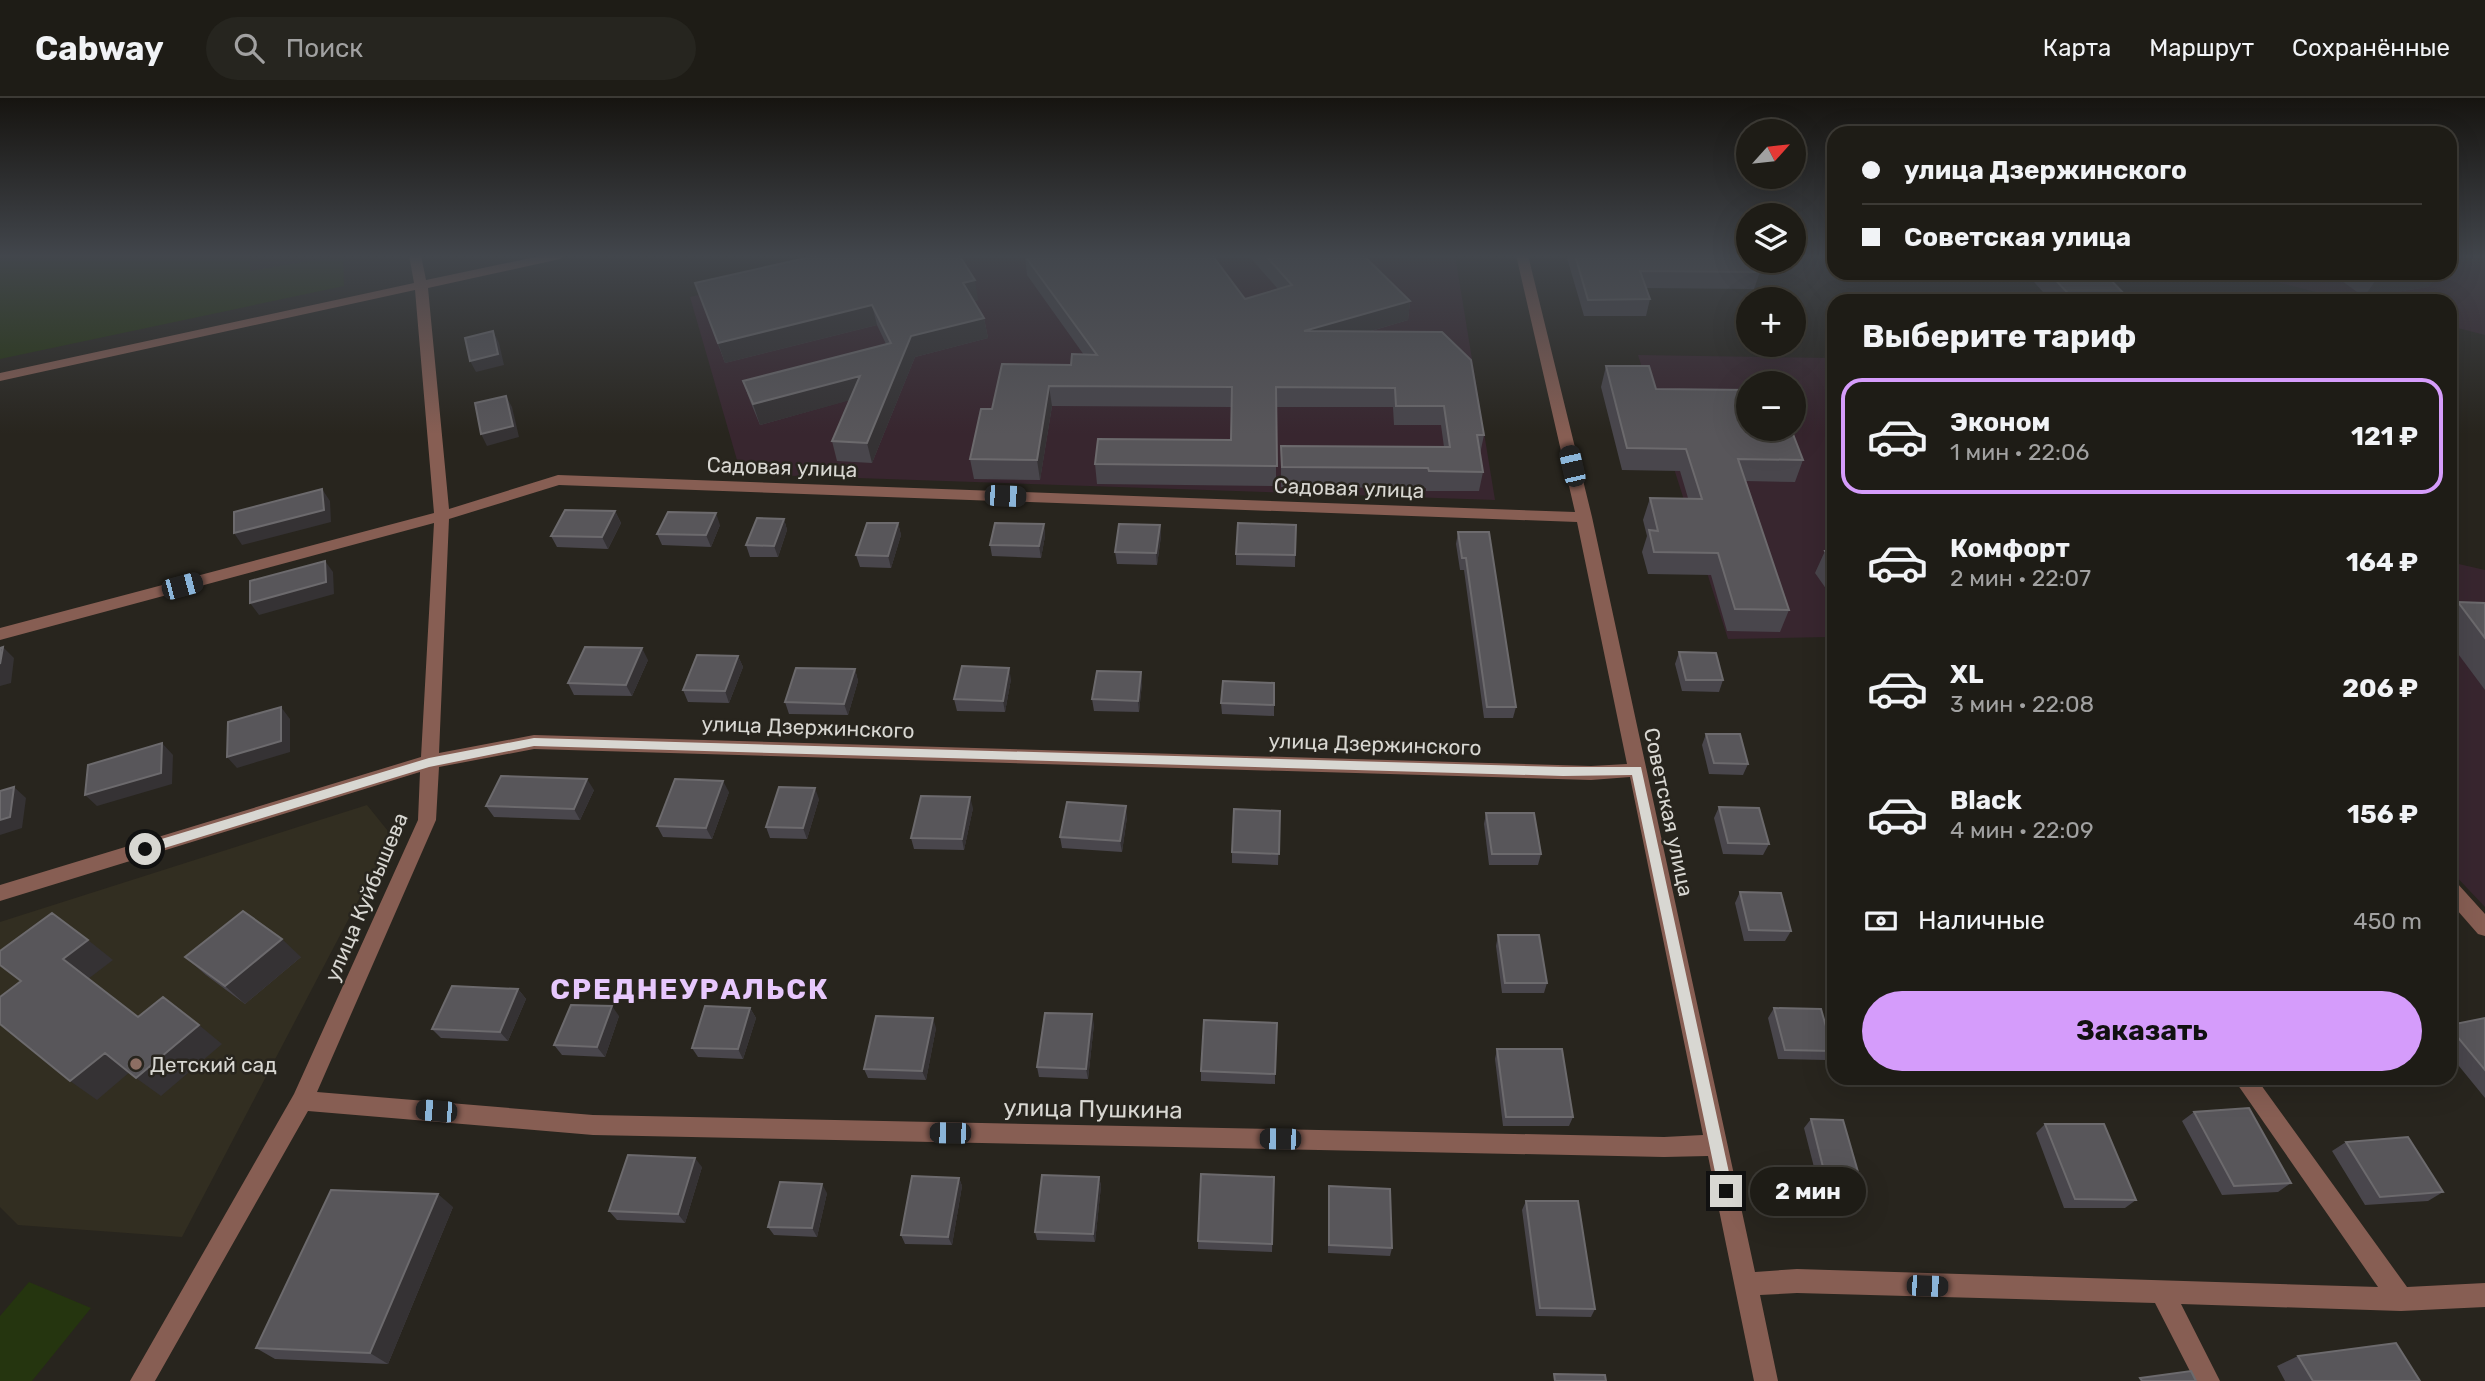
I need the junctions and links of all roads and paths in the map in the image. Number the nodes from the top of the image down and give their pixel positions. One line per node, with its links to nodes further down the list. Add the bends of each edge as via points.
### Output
1 (284, 315): 4 (street)
2 (424, 315): 5 (street, улица Куйбышева)
3 (1536, 315): 6 (street, Советская улица)
4 (0, 377)
5 (442, 516): 6 (street, Садовая улица, via 558,480); 7 (street, Садовая улица); 8 (street, улица Куйбышева)
6 (1584, 517): 9 (street, Советская улица)
7 (0, 634)
8 (429, 762): 9 (street, улица Дзержинского, via 534,742 1549,772); 10 (street, улица Дзержинского); 14 (street, улица Куйбышева, via 427,820)
9 (1637, 770): 15 (street, Советская улица)
10 (0, 893)
11 (2457, 897): 12 (street)
12 (2485, 928)
13 (2249, 1085): 19 (street)
14 (302, 1101): 15 (street, улица Пушкина, via 593,1125); 20 (street, улица Куйбышева)
15 (1716, 1145): 16 (street, Советская улица)
16 (1746, 1283): 17 (street); 21 (street, Советская улица)
17 (2162, 1293): 19 (street); 22 (street)
18 (2485, 1295): 19 (street)
19 (2401, 1298)
20 (142, 1381)
21 (1766, 1381)
22 (2208, 1381)

